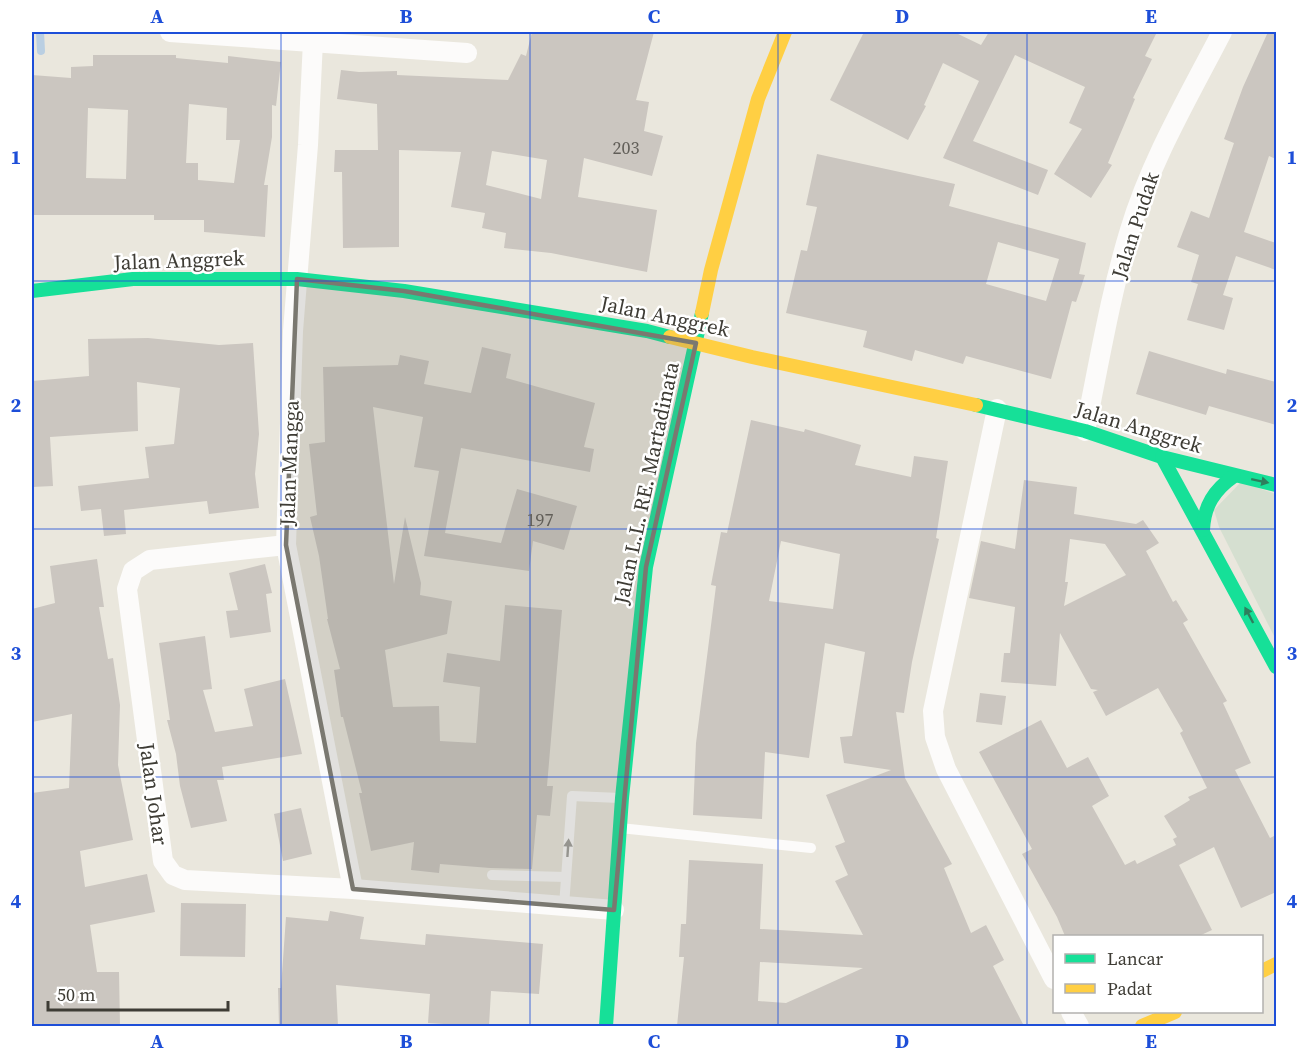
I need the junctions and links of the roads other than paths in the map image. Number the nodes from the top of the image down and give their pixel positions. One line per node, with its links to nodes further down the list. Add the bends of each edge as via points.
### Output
1 (170, 32): 4 (street)
2 (785, 32): 8 (street, Jalan L.L. RE. Martadinata, via 758,99 711,270)
3 (1222, 32): 10 (street, Jalan Pudak, via 1153,167 1130,229)
4 (315, 36): 5 (street); 6 (street, Jalan Mangga)
5 (467, 53)
6 (297, 279): 7 (street, Jalan Anggrek, via 133,279); 8 (street, Jalan Anggrek, via 404,291 647,331); 15 (street, Jalan Mangga)
7 (32, 291)
8 (696, 343): 9 (street, Jalan Anggrek); 17 (street, Jalan L.L. RE. Martadinata, via 646,567)
9 (997, 409): 10 (street, Jalan Anggrek); 25 (street, via 933,711 934,737 946,769)
10 (1085, 431): 11 (street, Jalan Anggrek)
11 (1162, 458): 12 (street, Jalan Anggrek); 14 (street)
12 (1234, 476): 13 (street, Jalan Anggrek, one-way to 13); 14 (street, via 1218,488 1207,504)
13 (1276, 485)
14 (1203, 530): 16 (street, one-way to 14)
15 (286, 546): 22 (street, Jalan Mangga); 22 (street, Jalan Johar, via 150,560 133,571 127,589 163,861 173,875 185,879)
16 (1276, 667)
17 (622, 798): 18 (street, Jalan L.L. RE. Martadinata); 21 (lane, one-way to 17, via 572,796)
18 (620, 828): 19 (lane); 24 (street, Jalan L.L. RE. Martadinata)
19 (811, 848)
20 (492, 875): 21 (lane)
21 (566, 877): 23 (lane)
22 (353, 889): 23 (street, Jalan Johar)
23 (564, 906): 24 (street, Jalan Johar)
24 (614, 910): 27 (street, Jalan L.L. RE. Martadinata)
25 (1053, 977)
26 (1171, 1013): 28 (street)
27 (606, 1026)
28 (1142, 1026)

